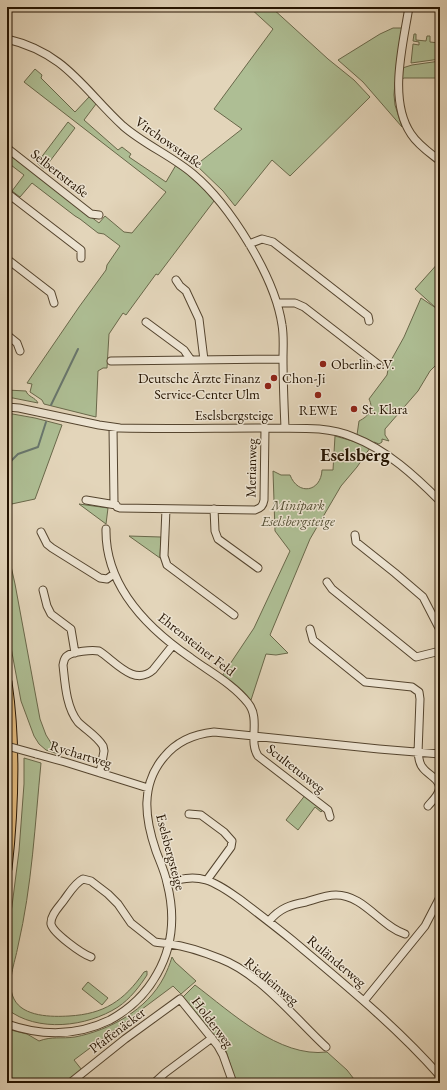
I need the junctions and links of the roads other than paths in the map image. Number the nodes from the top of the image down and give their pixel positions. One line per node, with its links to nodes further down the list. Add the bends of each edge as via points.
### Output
1 (408, 7): 4 (street, via 398,100 405,124 415,140)
2 (7, 39): 7 (street, Virchowstraße, via 34,48 60,63 83,83 125,128 193,174 216,198)
3 (7, 148): 6 (street, Selbertstraße, via 91,214)
4 (440, 161)
5 (7, 194): 8 (street, via 81,250)
6 (99, 215)
7 (249, 244): 12 (street, Virchowstraße, via 269,280); 13 (street, via 262,239 273,242 368,316)
8 (81, 258)
9 (7, 259): 11 (street, via 51,293)
10 (176, 280): 19 (street, via 186,291 198,319)
11 (54, 303)
12 (278, 303): 17 (street, Virchowstraße); 21 (street, via 294,303 304,307)
13 (369, 321)
14 (146, 322): 18 (street, via 184,350)
15 (7, 335): 16 (street, via 17,343)
16 (20, 351)
17 (283, 359): 19 (street); 25 (street, Virchowstraße)
18 (191, 360): 19 (street); 20 (street)
19 (204, 360)
20 (111, 361)
21 (379, 365)
22 (7, 407): 23 (street, Eselsbergsteige)
23 (113, 427): 24 (street, Eselsbergsteige); 29 (street, via 113,500)
24 (265, 428): 25 (street, Eselsbergsteige); 31 (street, Merianweg, via 264,504 255,510)
25 (285, 428): 26 (street, Eselsbergsteige, via 326,430 357,438 386,455)
26 (437, 494): 28 (street, Eselsbergsteige)
27 (86, 500): 29 (street, Merianweg)
28 (440, 502)
29 (116, 505): 30 (street, Merianweg, via 120,508)
30 (166, 509): 31 (street, Merianweg); 39 (street, via 164,556 167,565)
31 (214, 509): 35 (street, via 218,539)
32 (106, 529): 36 (street, Ehrensteiner Feld, via 107,549)
33 (41, 532): 36 (street, via 52,548 100,578 107,579)
34 (355, 535): 41 (street, via 356,542 423,597)
35 (258, 568)
36 (114, 574): 42 (street, Ehrensteiner Feld, via 139,613)
37 (327, 582): 43 (street, via 332,589 416,657)
38 (43, 590): 44 (street, via 51,614 71,629)
39 (234, 615)
40 (310, 629): 48 (street, via 313,640 365,682 412,687 419,692)
41 (440, 630)
42 (173, 645): 44 (street, via 151,672 135,676 128,674 99,651); 46 (street, Ehrensteiner Feld, via 228,684 249,704 254,717)
43 (440, 651)
44 (75, 653): 50 (street, via 67,656 63,665 69,706 78,721 103,746)
45 (7, 682): 55 (main road, via 13,756 12,824)
46 (254, 736): 48 (street, Eselsbergsteige); 51 (street, Eselsbergsteige, via 214,732 190,737 174,746 162,759); 54 (street, Scultetusweg, via 255,752 258,756 328,810)
47 (7, 746): 50 (street, Rychartweg, bridge)
48 (418, 753): 49 (street, Eselsbergsteige); 52 (street, via 423,769 438,781 440,786 439,792)
49 (440, 754)
50 (100, 773): 51 (street, Rychartweg)
51 (148, 788): 57 (street, Eselsbergsteige, via 146,798 149,824)
52 (428, 806)
53 (189, 814): 56 (street, via 201,815 232,841 232,847)
54 (330, 817)
55 (7, 869)
56 (207, 880): 57 (street, Ruländerweg, via 188,877); 59 (street, Ruländerweg)
57 (167, 882): 61 (street, Eselsbergsteige, via 172,920)
58 (440, 896): 64 (street, via 425,926)
59 (269, 921): 60 (street, via 277,912 288,906 330,896 341,896 358,902 388,926); 64 (street, Ruländerweg)
60 (405, 934)
61 (169, 943): 62 (street, Riedleinweg, via 159,943 151,939 131,923 108,894 91,881 83,879 54,913 51,924 74,947); 65 (street, Eselsbergsteige, via 160,968 148,987 134,1004 117,1016 93,1027 66,1033 37,1032); 67 (street, Riedleinweg, via 220,958 244,971 260,983)
62 (91, 957)
63 (180, 999): 66 (street, Holderweg); 69 (street, Pfaffenäcker)
64 (364, 1001): 68 (street, Ruländerweg, via 410,1043)
65 (8, 1025)
66 (212, 1038): 70 (street); 71 (street, Holderweg, via 223,1055)
67 (326, 1047)
68 (440, 1076)
69 (70, 1083)
70 (154, 1083)
71 (233, 1083)

